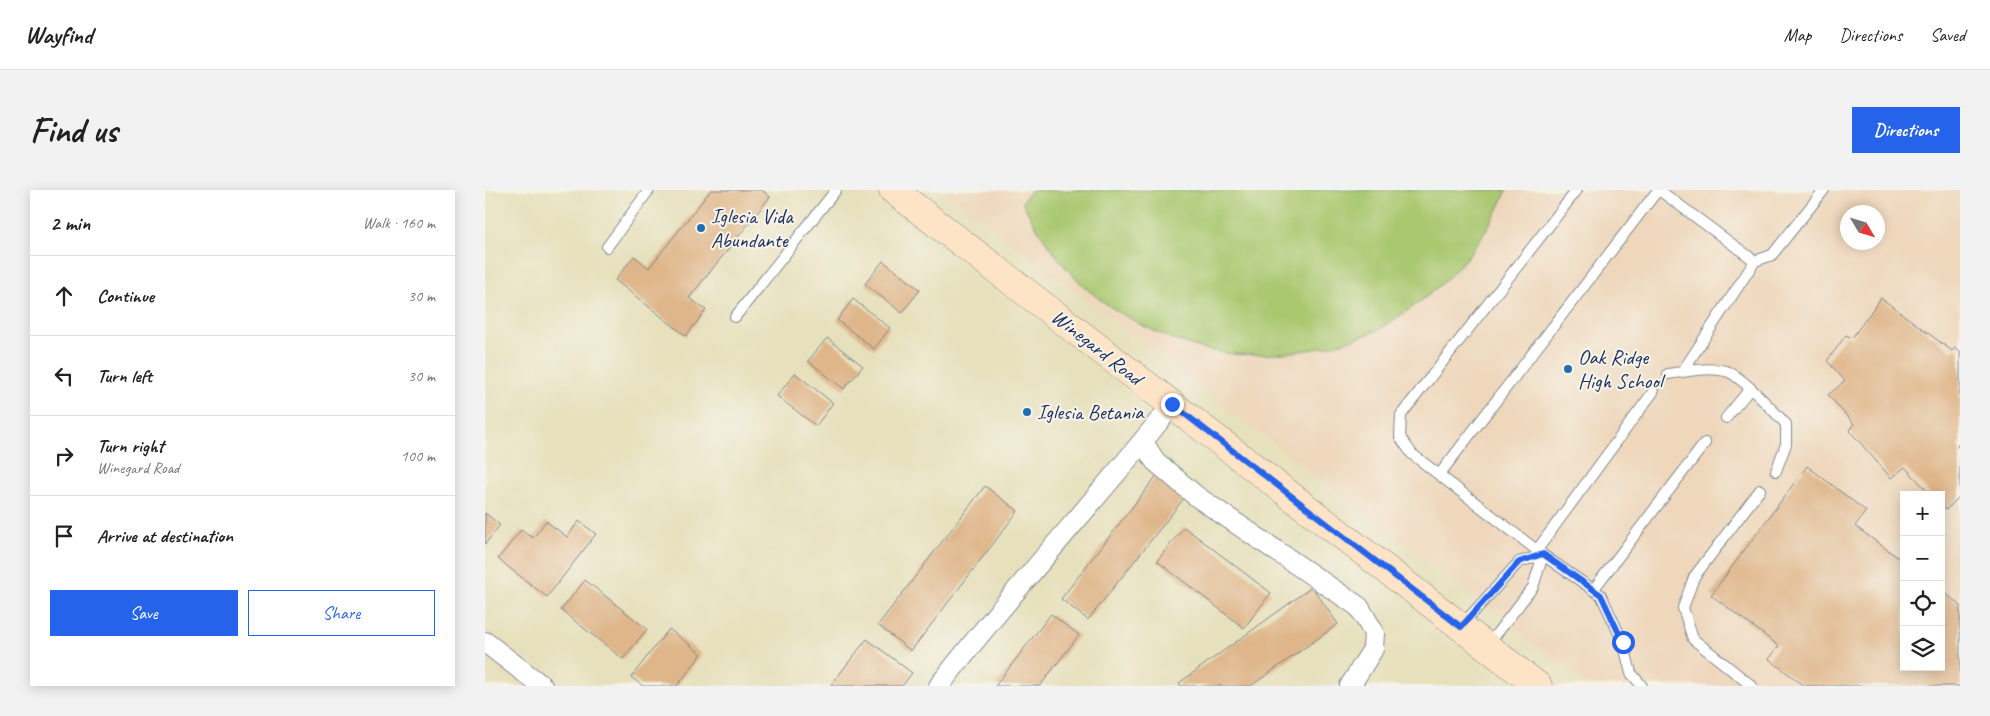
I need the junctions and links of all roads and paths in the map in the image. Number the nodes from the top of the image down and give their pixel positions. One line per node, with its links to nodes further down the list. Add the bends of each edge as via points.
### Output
1 (649, 190): 7 (lane)
2 (836, 190): 9 (lane)
3 (893, 190): 14 (street, Winegard Road)
4 (1577, 190): 19 (lane, via 1401,414 1400,437 1411,454)
5 (1659, 190): 8 (lane); 19 (lane)
6 (1824, 190): 8 (lane, via 1773,256)
7 (607, 247)
8 (1755, 261): 10 (lane)
9 (735, 317)
10 (1682, 372): 11 (lane); 12 (lane, via 1699,369 1727,371)
11 (1668, 374)
12 (1750, 388): 15 (lane); 18 (lane, via 1786,424 1786,444)
13 (1653, 392): 21 (lane)
14 (1172, 404): 16 (street); 23 (street, Winegard Road)
15 (1726, 418)
16 (1143, 442): 27 (street, via 978,635); 28 (street, via 1155,461 1196,496 1359,607 1374,633 1373,649)
17 (1705, 443): 22 (lane)
18 (1776, 471)
19 (1439, 475): 21 (lane)
20 (1760, 490): 31 (lane, via 1694,577 1683,608 1693,639)
21 (1540, 552): 22 (lane); 23 (lane, via 1519,562); 25 (lane, via 1533,587)
22 (1593, 590): 30 (lane, via 1601,595 1623,642 1631,673)
23 (1461, 627): 25 (street, Winegard Road)
24 (485, 642): 26 (street)
25 (1487, 647): 29 (street, Winegard Road)
26 (542, 686)
27 (939, 686)
28 (1350, 686)
29 (1538, 686)
30 (1642, 686)
31 (1752, 686)

